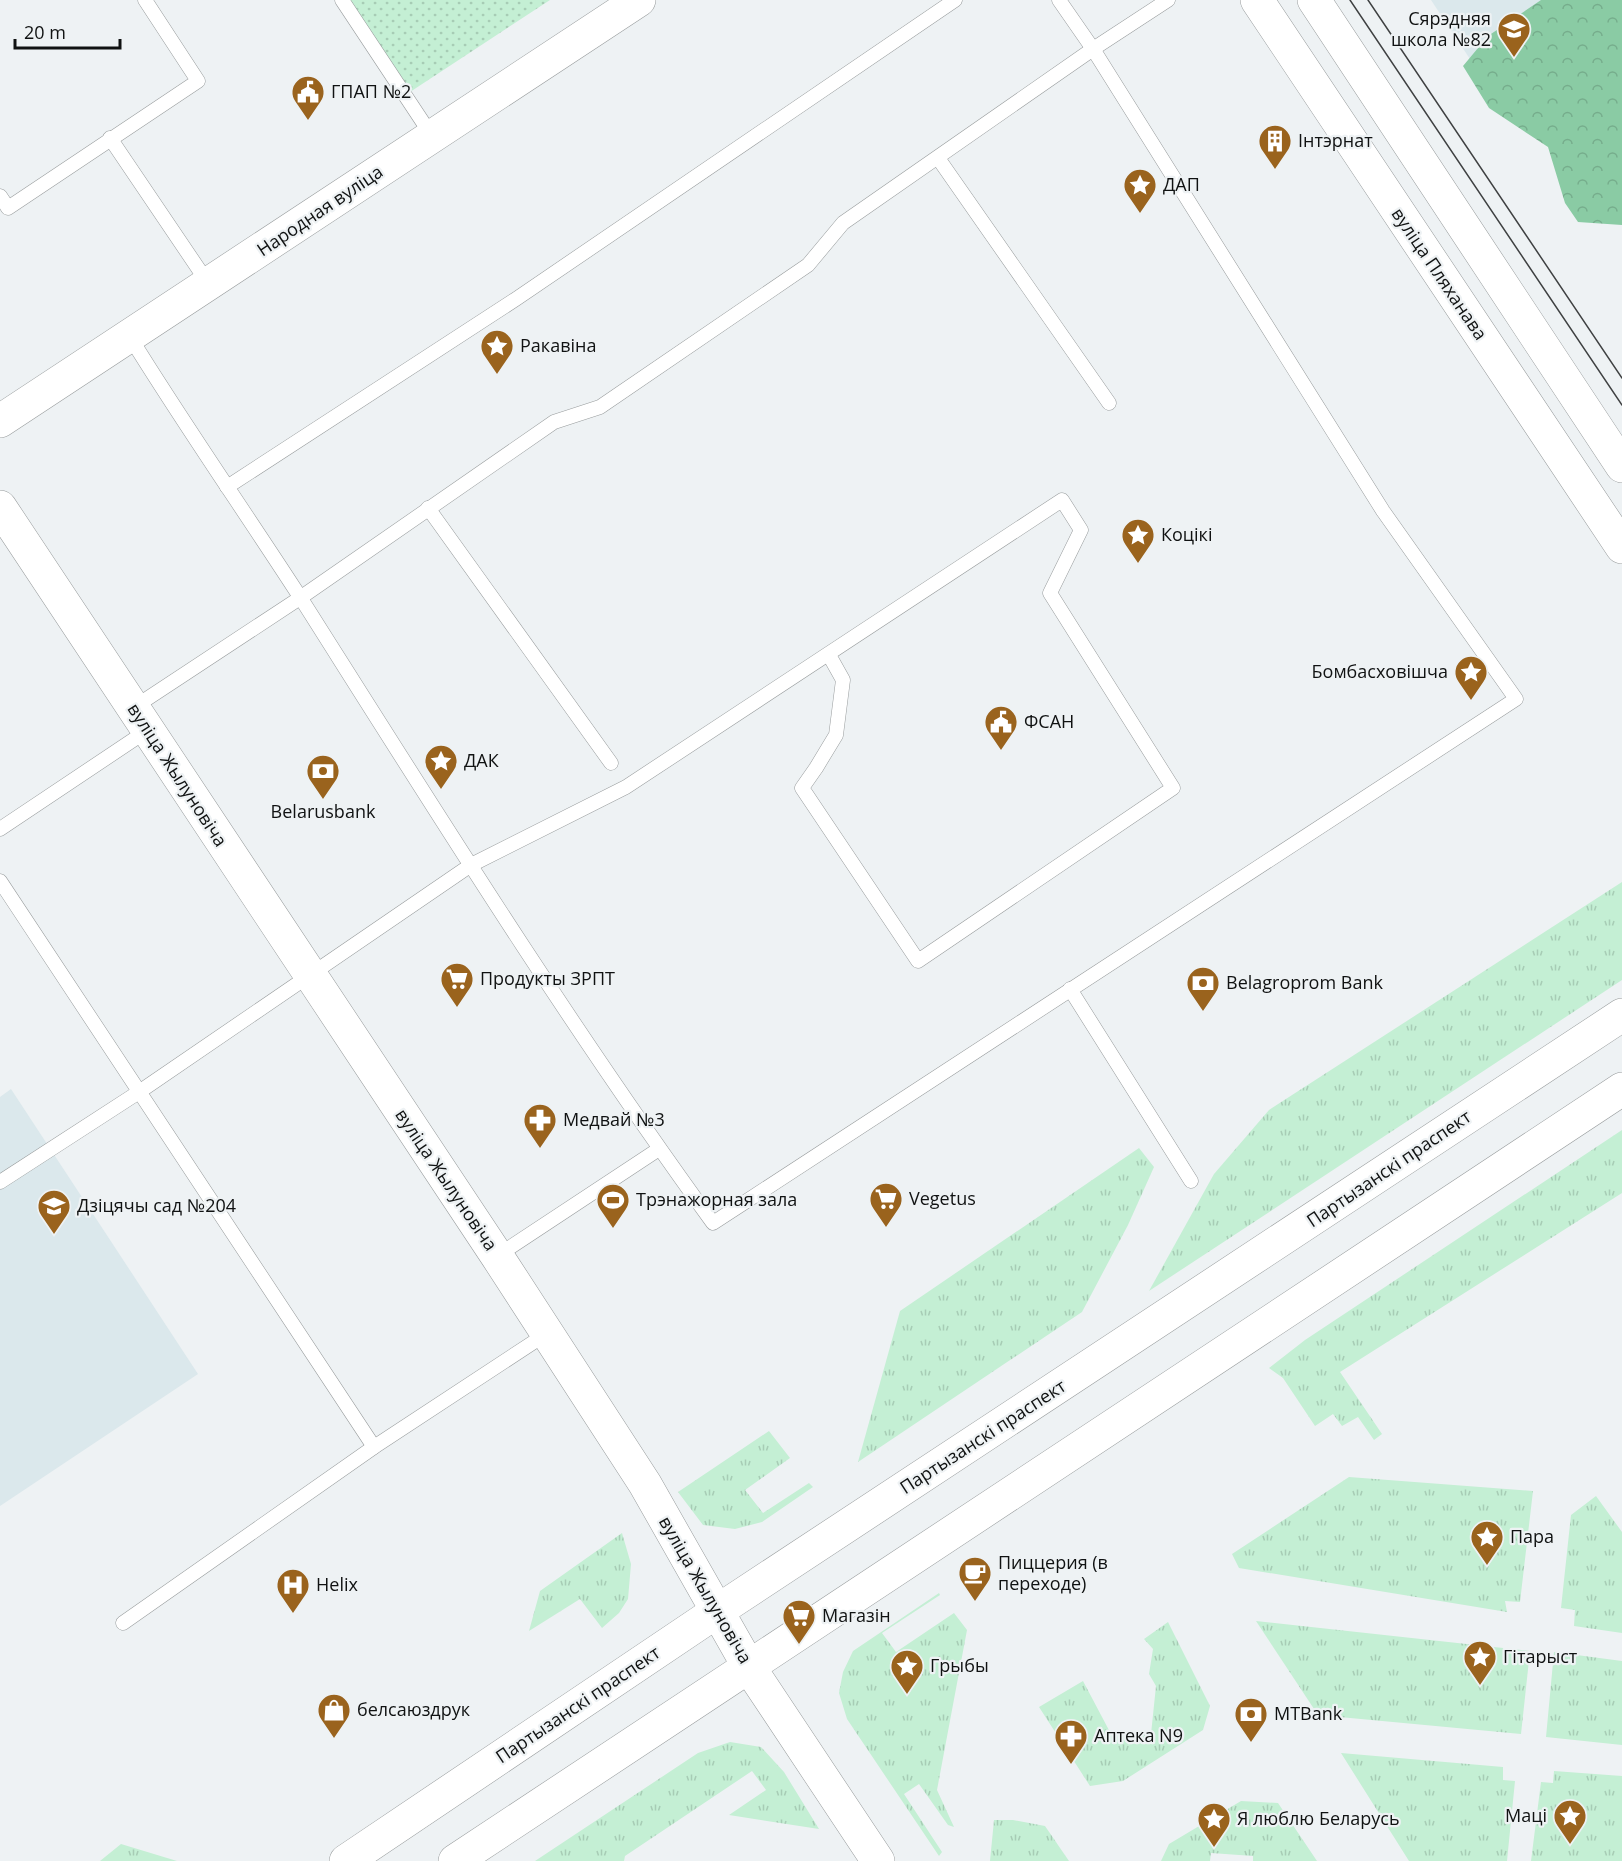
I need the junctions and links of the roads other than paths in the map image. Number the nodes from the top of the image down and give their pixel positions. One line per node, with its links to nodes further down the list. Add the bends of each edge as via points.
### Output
1 (145, 0): 11 (lane, via 198,81)
2 (342, 0): 10 (lane)
3 (955, 0): 19 (lane, via 516,299)
4 (1059, 0): 9 (lane)
5 (1168, 0): 9 (lane)
6 (1257, 0): 22 (main road, вуліца Пляханава)
7 (1314, 0): 18 (main road)
8 (630, 2): 10 (main road, Народная вуліца)
9 (1093, 49): 12 (lane); 31 (lane, via 1383,511 1516,699)
10 (433, 137): 14 (main road, Народная вуліца)
11 (110, 138): 13 (lane, via 8,208); 14 (lane)
12 (938, 158): 16 (lane); 21 (lane, via 843,223 808,264 600,407 554,422)
13 (0, 196)
14 (210, 285): 15 (main road, Народная вуліца)
15 (130, 337): 17 (main road, Народная вуліца); 19 (lane)
16 (1109, 403)
17 (0, 421)
18 (1622, 466)
19 (227, 487): 23 (lane)
20 (0, 507): 25 (main road, вуліца Жылуновіча)
21 (428, 508): 23 (lane); 26 (lane)
22 (1622, 547)
23 (300, 598): 25 (lane); 28 (lane)
24 (829, 655): 24 (lane, via 1062,500 1081,530 1050,593 1173,788 918,961 802,788 836,735 843,680); 28 (lane, via 626,787)
25 (140, 719): 27 (lane); 30 (main road, вуліца Жылуновіча)
26 (611, 763)
27 (0, 829)
28 (471, 865): 30 (lane); 35 (lane)
29 (0, 881): 34 (lane)
30 (309, 974): 34 (lane); 38 (main road, вуліца Жылуновіча)
31 (1070, 989): 35 (lane, via 713,1223); 36 (lane)
32 (1622, 1015): 41 (main road, Партызанскі праспект)
33 (1622, 1089): 43 (main road)
34 (139, 1092): 37 (lane); 40 (lane)
35 (659, 1149): 38 (lane)
36 (1191, 1181)
37 (0, 1182)
38 (497, 1256): 39 (main road, вуліца Жылуновіча)
39 (546, 1334): 40 (lane); 41 (main road, вуліца Жылуновіча, via 645,1484)
40 (374, 1447): 42 (lane)
41 (716, 1612): 43 (main road, вуліца Жылуновіча); 44 (main road, Партызанскі праспект)
42 (123, 1623)
43 (749, 1668): 45 (main road); 46 (main road, вуліца Жылуновіча)
44 (346, 1861)
45 (455, 1861)
46 (878, 1861)

